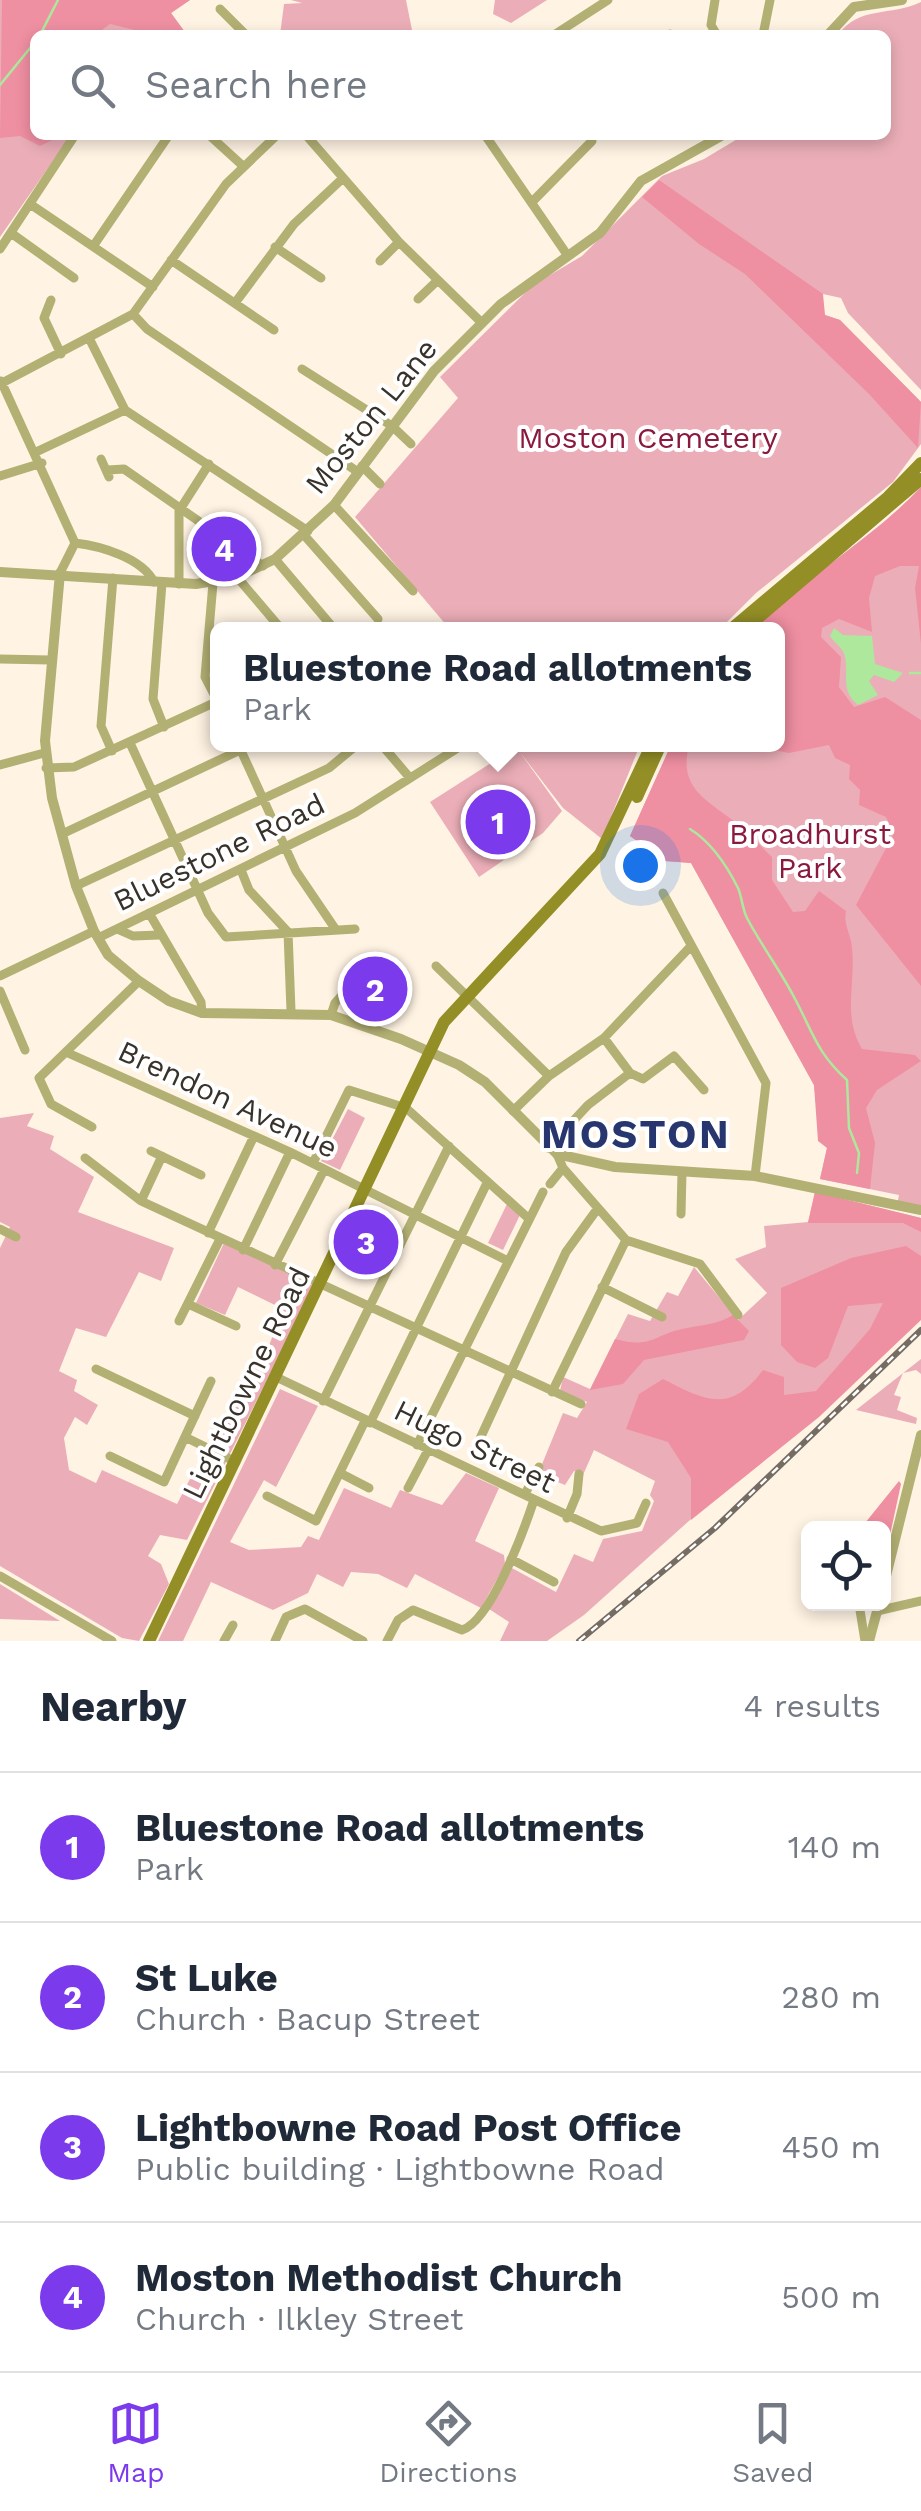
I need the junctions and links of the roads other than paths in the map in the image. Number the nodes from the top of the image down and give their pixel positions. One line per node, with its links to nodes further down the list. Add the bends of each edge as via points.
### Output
1 (608, 0): 8 (street)
2 (715, 0): 9 (street)
3 (770, 0): 10 (street)
4 (901, 0): 5 (street)
5 (848, 4): 11 (street)
6 (220, 9): 7 (street)
7 (241, 30)
8 (566, 30)
9 (714, 30)
10 (764, 30)
11 (831, 30)
12 (72, 140): 25 (street)
13 (166, 140): 28 (street)
14 (214, 140): 22 (street)
15 (272, 140): 22 (street)
16 (310, 140): 23 (street)
17 (489, 140): 24 (street)
18 (697, 140): 21 (street)
19 (716, 140): 21 (street, Moston Lane)
20 (592, 141): 24 (street)
21 (703, 148): 31 (street, Moston Lane, via 641,181 600,233)
22 (243, 166): 32 (street)
23 (342, 179): 27 (street); 29 (street)
24 (532, 202): 31 (street)
25 (30, 204): 26 (street); 28 (street)
26 (10, 233): 30 (street); 34 (street)
27 (398, 242): 33 (street); 36 (street)
28 (94, 246): 37 (street)
29 (275, 247): 35 (street); 40 (street)
30 (0, 249)
31 (568, 256): 42 (street, Moston Lane, via 526,282)
32 (171, 260): 37 (street); 40 (street)
33 (380, 261)
34 (74, 278)
35 (320, 278)
36 (438, 280): 38 (street); 42 (street)
37 (153, 287): 41 (street)
38 (418, 299)
39 (51, 300): 45 (street, via 44,318)
40 (235, 303): 43 (street)
41 (133, 314): 44 (street); 56 (street)
42 (482, 323): 49 (street, Moston Lane)
43 (274, 330)
44 (90, 340): 45 (street); 48 (street)
45 (61, 354): 47 (street)
46 (302, 368): 49 (street)
47 (1, 381): 51 (street)
48 (125, 410): 51 (street); 54 (street)
49 (392, 426): 50 (street); 56 (street, Moston Lane)
50 (410, 444)
51 (36, 452): 53 (street)
52 (101, 459): 61 (street, via 108,474 124,470)
53 (42, 463): 57 (street); 63 (street)
54 (209, 464): 61 (street); 62 (street)
55 (921, 464): 77 (main road)
56 (360, 469): 59 (street); 60 (street, Moston Lane)
57 (0, 476)
58 (921, 479): 78 (main road)
59 (380, 484)
60 (334, 505): 62 (street, Moston Lane); 73 (street)
61 (181, 506): 65 (street); 72 (street)
62 (306, 534): 64 (street, Moston Lane); 74 (street)
63 (75, 543): 67 (street); 70 (street, via 92,545)
64 (275, 559): 65 (street, Moston Lane); 76 (street)
65 (263, 566): 68 (street, Moston Lane)
66 (0, 572): 67 (street, Moston Lane)
67 (60, 573): 69 (street, Moston Lane); 80 (street)
68 (237, 577): 71 (street, Moston Lane); 75 (street)
69 (113, 578): 70 (street, Moston Lane); 85 (street, via 101,726)
70 (152, 579): 72 (street, Moston Lane); 83 (street, via 153,700)
71 (213, 582): 72 (street, Moston Lane); 81 (street, via 205,678)
72 (179, 584)
73 (413, 590)
74 (378, 618)
75 (275, 622)
76 (328, 622)
77 (740, 622)
78 (753, 622)
79 (0, 659): 80 (street)
80 (50, 660): 93 (street)
81 (210, 687)
82 (210, 705): 83 (street)
83 (164, 727): 84 (street)
84 (130, 742): 85 (street); 97 (street)
85 (112, 750): 95 (street, via 74,767)
86 (230, 752): 97 (street)
87 (241, 752): 98 (street)
88 (349, 752): 98 (street, via 330,768)
89 (388, 752): 96 (street)
90 (444, 752): 96 (street, Bluestone Road)
91 (648, 752): 119 (main road, Lightbowne Road, via 600,854)
92 (657, 752): 119 (main road, Lightbowne Road, via 606,859)
93 (44, 753): 94 (street); 95 (street)
94 (0, 765)
95 (46, 768): 99 (street)
96 (410, 778): 101 (street, Bluestone Road)
97 (152, 793): 99 (street); 100 (street)
98 (264, 798): 100 (street); 101 (street)
99 (62, 834): 103 (street)
100 (176, 840): 103 (street); 104 (street)
101 (286, 849): 102 (street, Bluestone Road); 109 (street)
102 (241, 870): 104 (street, Bluestone Road); 110 (street, via 249,890)
103 (76, 886): 111 (street)
104 (200, 890): 106 (street, Bluestone Road); 110 (street, via 226,937)
105 (663, 893): 113 (street)
106 (148, 914): 107 (street, Bluestone Road); 112 (street)
107 (117, 929): 111 (street, Bluestone Road); 112 (street)
108 (356, 929): 109 (street)
109 (336, 930): 110 (street)
110 (288, 932): 120 (street)
111 (96, 935): 116 (street, Bluestone Road); 117 (street)
112 (159, 935): 121 (street)
113 (691, 946): 123 (street); 145 (street, via 766,1084)
114 (376, 958): 122 (street)
115 (436, 966): 119 (street)
116 (0, 976)
117 (139, 981): 121 (street); 126 (street)
118 (0, 992): 124 (street)
119 (471, 1000): 125 (main road, Lightbowne Road); 128 (street)
120 (291, 1012): 121 (street); 122 (street)
121 (202, 1013)
122 (331, 1015): 125 (street)
123 (604, 1038): 127 (street); 128 (street)
124 (26, 1050)
125 (430, 1051): 130 (main road, Lightbowne Road); 131 (street, via 485,1082)
126 (68, 1053): 132 (street, via 39,1078 51,1104); 133 (street, Brendon Avenue)
127 (630, 1073): 129 (street, via 643,1079 674,1056); 136 (street, via 588,1106)
128 (549, 1076): 131 (street)
129 (704, 1090)
130 (406, 1108): 134 (street); 140 (street, via 349,1090); 147 (main road, Lightbowne Road)
131 (513, 1112): 136 (street)
132 (92, 1127)
133 (254, 1136): 137 (street, Brendon Avenue); 155 (street)
134 (448, 1146): 146 (street); 151 (street)
135 (151, 1151): 138 (street)
136 (552, 1151): 141 (street); 143 (street)
137 (290, 1152): 140 (street, Brendon Avenue); 160 (street)
138 (162, 1156): 144 (street); 148 (street)
139 (85, 1158): 148 (street)
140 (313, 1164): 142 (street, Brendon Avenue)
141 (563, 1168): 149 (street); 153 (street)
142 (324, 1170): 147 (street, Brendon Avenue); 162 (street)
143 (682, 1172): 145 (street); 152 (street)
144 (201, 1175)
145 (755, 1176): 150 (street)
146 (487, 1183): 153 (street); 157 (street)
147 (367, 1190): 151 (street, Brendon Avenue); 163 (main road, Lightbowne Road)
148 (141, 1201): 155 (street)
149 (598, 1208): 159 (street); 174 (street, via 566,1252)
150 (921, 1210)
151 (413, 1214): 157 (street, Brendon Avenue); 166 (street)
152 (682, 1214)
153 (527, 1217): 161 (street)
154 (0, 1228): 156 (street)
155 (208, 1233): 158 (street)
156 (16, 1237)
157 (460, 1237): 161 (street, Brendon Avenue); 171 (street)
158 (220, 1239): 160 (street); 165 (street)
159 (626, 1240): 164 (street); 167 (street, via 700,1264)
160 (244, 1250): 162 (street)
161 (506, 1260): 172 (street)
162 (275, 1265): 163 (street)
163 (321, 1287): 166 (street); 175 (main road, Lightbowne Road)
164 (602, 1287): 168 (street); 177 (street)
165 (188, 1304): 169 (street); 170 (street)
166 (369, 1306): 171 (street); 178 (street)
167 (738, 1315)
168 (662, 1317)
169 (179, 1321)
170 (236, 1326)
171 (416, 1329): 172 (street); 181 (street)
172 (461, 1351): 174 (street); 185 (street)
173 (96, 1369): 180 (street)
174 (508, 1374): 177 (street); 184 (street)
175 (276, 1377): 178 (street, Hugo Street); 188 (main road, Lightbowne Road)
176 (211, 1380): 180 (street)
177 (552, 1392): 179 (street)
178 (324, 1401): 181 (street, Hugo Street)
179 (581, 1404)
180 (195, 1416): 183 (street)
181 (368, 1422): 185 (street, Hugo Street); 190 (street)
182 (921, 1435): 198 (street)
183 (185, 1437): 187 (street, via 164,1482); 188 (street)
184 (478, 1443)
185 (417, 1445): 186 (street, Hugo Street)
186 (428, 1450): 193 (street); 195 (street, Hugo Street)
187 (110, 1456)
188 (236, 1462): 208 (main road, Lightbowne Road)
189 (538, 1467): 195 (street)
190 (340, 1472): 192 (street); 194 (street, via 316,1521)
191 (578, 1474): 197 (street)
192 (368, 1488)
193 (408, 1488)
194 (267, 1496)
195 (529, 1497): 197 (street, Hugo Street); 199 (street)
196 (646, 1503): 197 (street, Hugo Street, via 637,1523 618,1531)
197 (567, 1518)
198 (891, 1556)
199 (511, 1559): 201 (street); 212 (street, via 480,1618 467,1629 413,1610)
200 (0, 1576): 207 (street)
201 (554, 1582)
202 (921, 1601): 203 (street)
203 (891, 1605)
204 (861, 1611): 213 (street)
205 (877, 1611): 213 (street)
206 (233, 1625): 209 (street)
207 (112, 1641)
208 (149, 1641)
209 (224, 1641)
210 (276, 1641): 211 (street, via 282,1622 305,1609)
211 (363, 1641)
212 (386, 1641)
213 (867, 1641)

